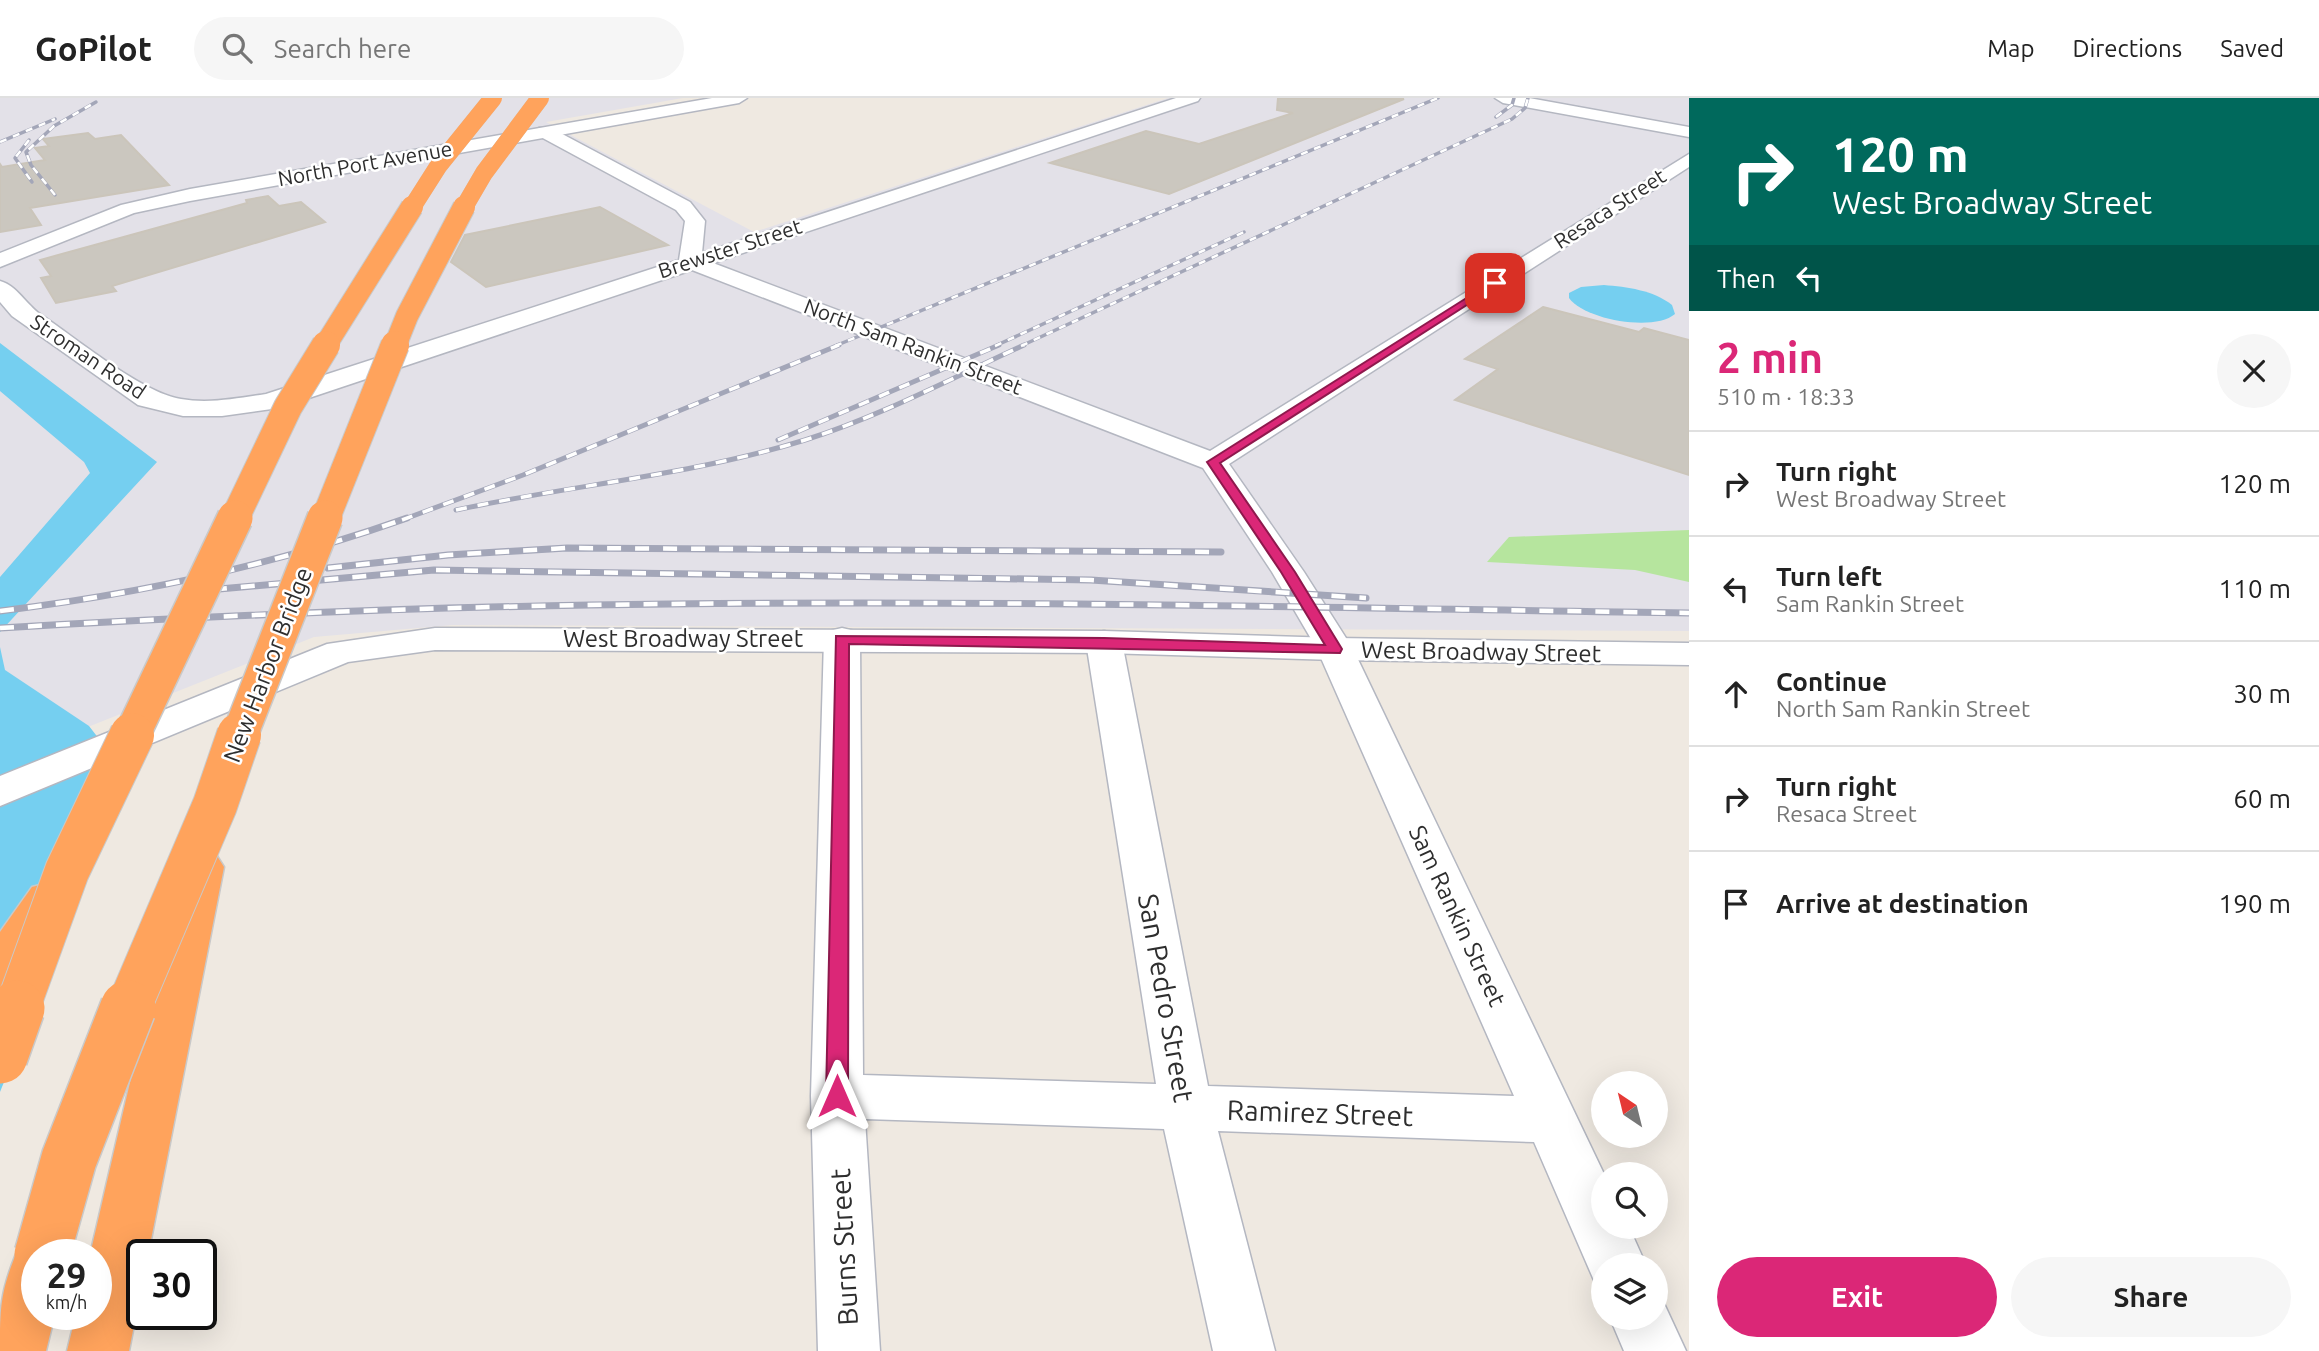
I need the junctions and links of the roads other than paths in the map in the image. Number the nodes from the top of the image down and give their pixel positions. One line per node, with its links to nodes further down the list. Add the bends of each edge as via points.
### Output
1 (493, 98): 19 (highway, bridge, via 439,165 288,407)
2 (739, 98): 5 (street, North Port Avenue)
3 (1192, 98): 9 (street, Brewster Street)
4 (1503, 98): 6 (street)
5 (542, 115): 8 (street, North Port Avenue, via 128,209); 9 (street, via 683,206 695,221); 18 (highway, New Harbor Bridge, bridge, via 484,173 407,316 251,701)
6 (1689, 132)
7 (1689, 159): 12 (street, Resaca Street)
8 (0, 261)
9 (690, 262): 11 (street, Brewster Street); 12 (street, North Sam Rankin Street)
10 (0, 288): 11 (street, Stroman Road, via 20,311 147,399 183,408)
11 (270, 402)
12 (1213, 462): 15 (street, Sam Rankin Street)
13 (842, 639): 14 (street, West Broadway Street); 17 (street, West Broadway Street, via 435,639 340,652); 22 (street, Burns Street)
14 (1104, 642): 15 (street, West Broadway Street); 23 (street, San Pedro Street)
15 (1335, 649): 16 (street, West Broadway Street); 24 (street, Sam Rankin Street)
16 (1689, 654)
17 (0, 792)
18 (215, 804): 25 (highway, New Harbor Bridge, bridge, via 74,1146); 30 (highway, bridge)
19 (67, 871): 20 (highway, bridge); 21 (highway, bridge)
20 (0, 968)
21 (0, 1056)
22 (837, 1096): 23 (street, Ramirez Street); 31 (street, Burns Street)
23 (1185, 1108): 24 (street, Ramirez Street); 32 (street, San Pedro Street)
24 (1551, 1120): 26 (street, Sam Rankin Street)
25 (47, 1239)
26 (1612, 1253)
27 (21, 1330): 29 (highway)
28 (1646, 1330): 33 (street)
29 (15, 1351)
30 (99, 1351)
31 (849, 1351)
32 (1244, 1351)
33 (1656, 1351)

